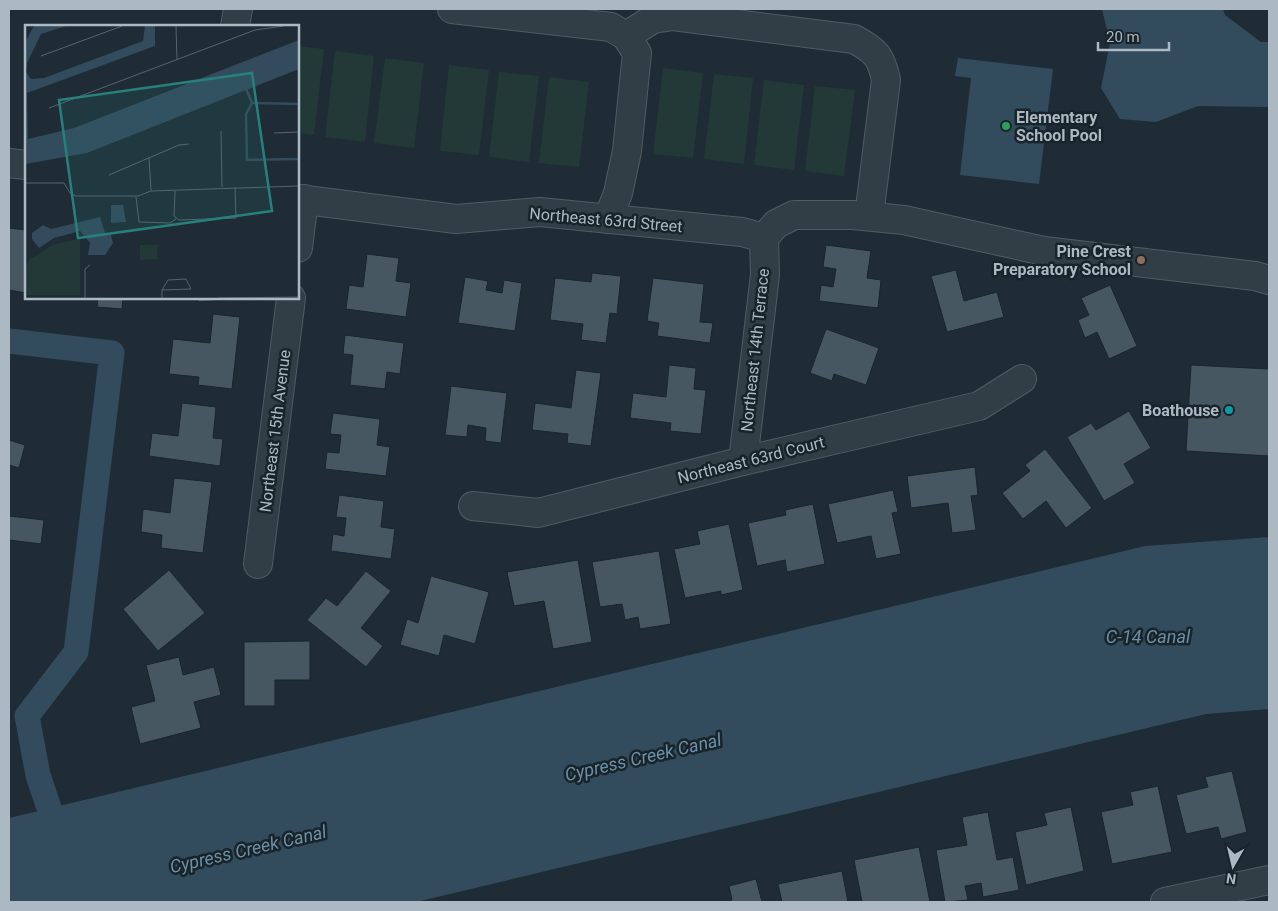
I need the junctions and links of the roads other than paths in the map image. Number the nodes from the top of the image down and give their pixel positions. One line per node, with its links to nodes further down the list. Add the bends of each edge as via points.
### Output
1 (238, 9): 3 (street)
2 (452, 9): 4 (street, via 610,27)
3 (235, 25)
4 (626, 36): 8 (street, via 653,19 673,16 854,39 871,49 882,61 886,80); 9 (street, via 636,53 629,132 618,192)
5 (9, 163): 6 (street)
6 (25, 165)
7 (301, 199): 9 (street, Northeast 63rd Street, via 456,219 540,212); 10 (street)
8 (869, 216): 11 (street, via 794,215 776,224); 12 (street, via 904,220 1044,251)
9 (608, 219): 11 (street, Northeast 63rd Street, via 742,232)
10 (299, 232)
11 (764, 238): 15 (street, Northeast 14th Terrace, via 765,275)
12 (1269, 280)
13 (291, 299): 17 (street, Northeast 15th Avenue)
14 (1022, 379): 15 (street, Northeast 63rd Court, via 979,406)
15 (743, 461): 16 (street, Northeast 63rd Court, via 538,513)
16 (473, 506)
17 (258, 564)
18 (1269, 880): 19 (street)
19 (1166, 902)

